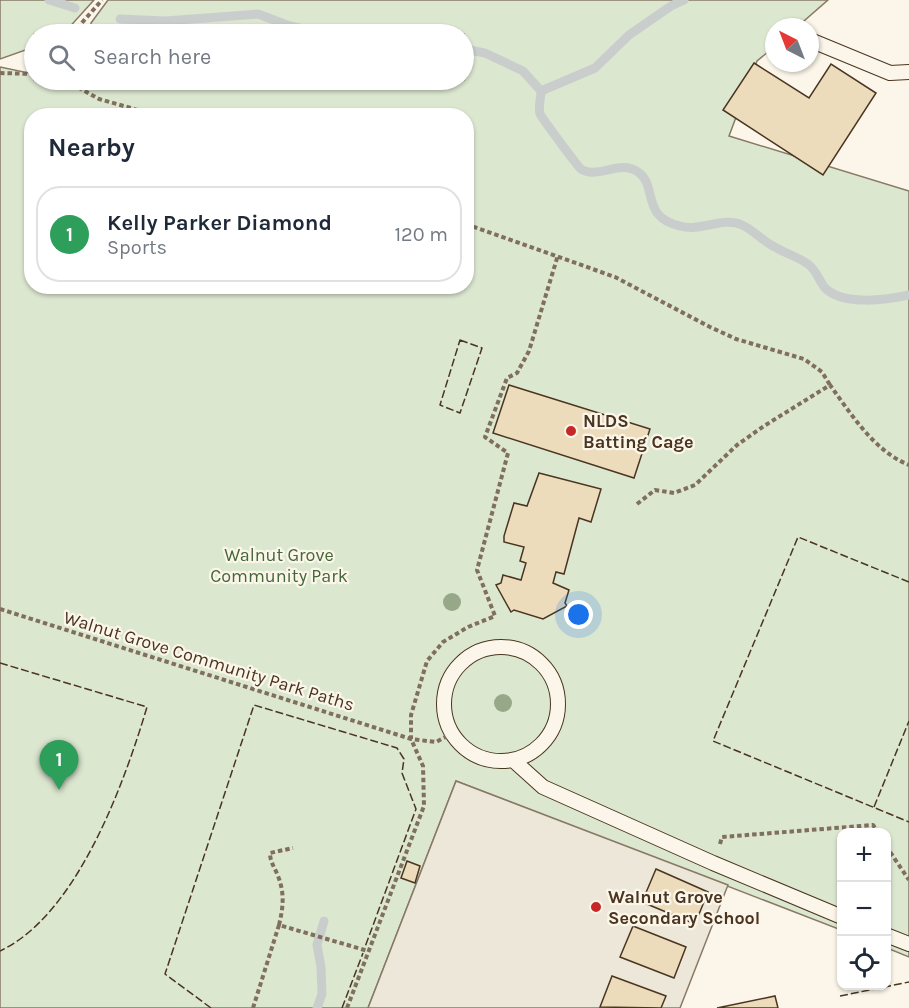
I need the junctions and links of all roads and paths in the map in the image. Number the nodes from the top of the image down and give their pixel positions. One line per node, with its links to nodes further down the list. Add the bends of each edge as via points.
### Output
1 (102, 0): 2 (path)
2 (81, 24)
3 (819, 44): 4 (lane, via 890,73)
4 (909, 72)
5 (0, 73): 6 (path)
6 (24, 74)
7 (83, 90): 8 (path)
8 (131, 108)
9 (474, 227): 10 (path)
10 (558, 255): 11 (path, via 615,277 736,339 804,359 822,372); 16 (path, via 529,351 517,373 507,378 485,437 508,453 477,570 495,616 443,642 427,661 411,715)
11 (830, 385): 12 (path, via 872,438); 13 (path, via 737,445 696,486 674,493 655,490)
12 (909, 465)
13 (636, 504)
14 (0, 609): 16 (path, Walnut Grove Community Park Paths)
15 (451, 734): 16 (path, Walnut Grove Community Park Paths, via 436,742); 17 (lane, via 463,748 479,757); 17 (lane, via 444,717 443,699 458,665 490,648 526,652 552,678 557,712 553,729 543,743)
16 (411, 739): 27 (path, via 423,766 424,806)
17 (513, 760): 21 (lane, via 543,787)
18 (875, 828): 21 (path, via 873,825 723,837)
19 (292, 848): 24 (path, via 270,853 285,903)
20 (891, 853): 22 (path)
21 (713, 863): 23 (lane)
22 (909, 880)
23 (837, 914)
24 (279, 925): 27 (path); 28 (path)
25 (889, 936): 26 (lane)
26 (909, 944)
27 (368, 951): 29 (path)
28 (253, 1008)
29 (347, 1008)

